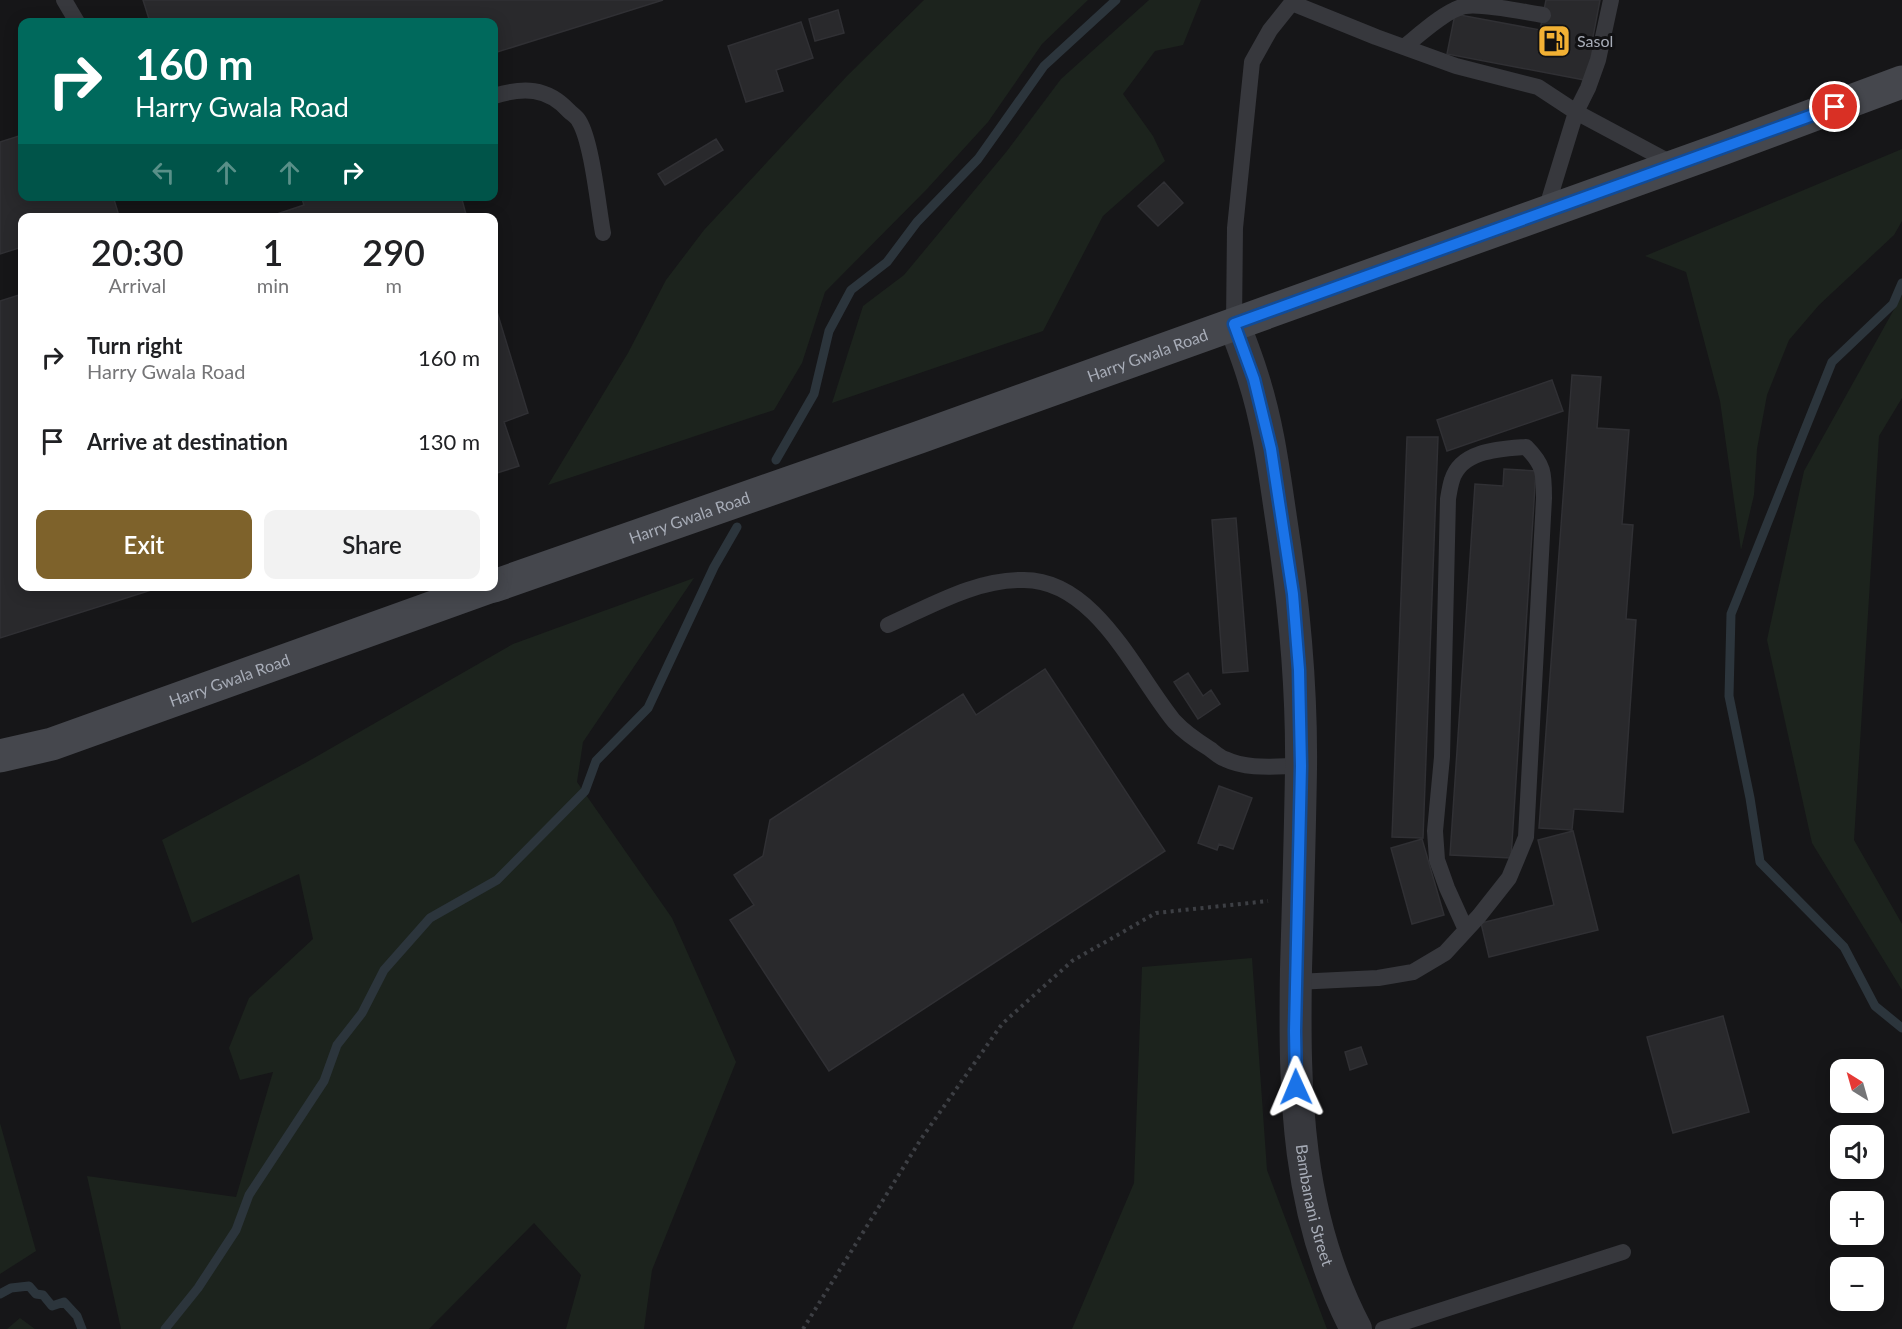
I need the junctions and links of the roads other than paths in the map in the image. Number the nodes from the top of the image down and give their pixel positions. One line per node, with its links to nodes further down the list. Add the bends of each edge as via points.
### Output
1 (63, 0): 5 (lane)
2 (1611, 0): 9 (lane, via 1600,28 1598,60)
3 (1293, 1): 6 (lane); 13 (lane, via 1252,62 1235,228)
4 (1543, 15): 6 (lane, via 1499,16 1477,5 1463,6)
5 (74, 18)
6 (1404, 47): 9 (lane, via 1456,66 1488,68 1538,87)
7 (1902, 82): 10 (main road, Harry Gwala Road)
8 (498, 95): 12 (lane, via 539,91 558,99 579,121 588,148)
9 (1576, 112): 10 (lane); 11 (lane)
10 (1676, 166): 11 (main road, Harry Gwala Road)
11 (1545, 213): 13 (main road, Harry Gwala Road)
12 (603, 233)
13 (1234, 324): 14 (main road, Harry Gwala Road); 18 (street, Bambanani Street, via 1254,379 1271,449 1293,594)
14 (498, 584)
15 (479, 591): 17 (main road, Harry Gwala Road, via 52,744)
16 (888, 625): 18 (lane, via 980,585 1025,580 1054,584 1083,603 1105,626 1176,722 1198,741 1225,759 1255,767)
17 (0, 756)
18 (1301, 766): 20 (street, Bambanani Street)
19 (1467, 930): 19 (lane, via 1509,878 1526,837 1544,474 1539,459 1526,447 1490,450 1464,462 1452,478 1448,499 1442,757 1435,831 1437,860); 20 (lane, via 1445,952 1413,972)
20 (1296, 982): 22 (street, Bambanani Street, via 1297,1106 1305,1180 1319,1240)
21 (1623, 1252): 23 (lane)
22 (1356, 1329)
23 (1383, 1329)

